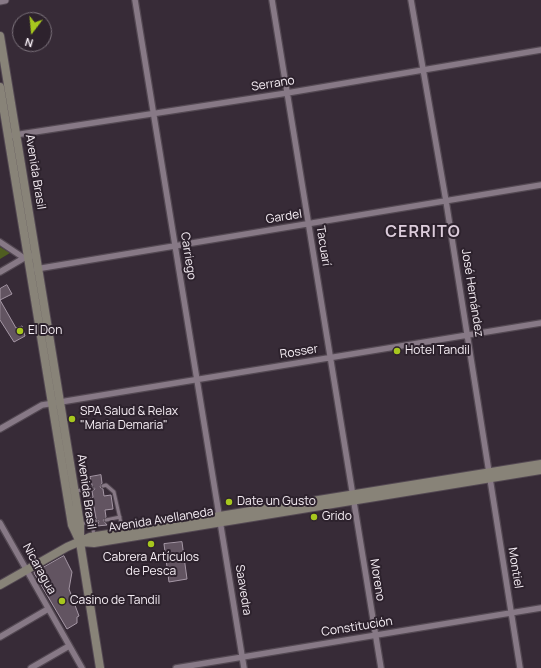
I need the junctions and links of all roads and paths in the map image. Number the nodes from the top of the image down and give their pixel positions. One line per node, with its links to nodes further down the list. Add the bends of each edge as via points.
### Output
1 (5, 0): 5 (street)
2 (135, 0): 11 (street, Carriego)
3 (272, 0): 10 (street, Tacuarí)
4 (411, 0): 8 (street, José Hernández)
5 (0, 1)
6 (0, 36): 12 (main road, Avenida Brasil)
7 (541, 50): 8 (street, Serrano)
8 (424, 69): 10 (street, Serrano); 15 (street, José Hernández)
9 (0, 90): 13 (main road, Avenida Brasil)
10 (287, 93): 11 (street, Serrano); 16 (street, Tacuarí)
11 (153, 113): 12 (street, Serrano); 18 (street, Carriego)
12 (17, 135): 13 (street, Serrano); 19 (main road, Avenida Brasil)
13 (8, 136): 19 (main road, Avenida Brasil)
14 (541, 186): 15 (street, Gardel)
15 (446, 201): 16 (street, Gardel); 23 (street, José Hernández)
16 (309, 225): 18 (street, Gardel); 24 (street, Tacuarí)
17 (0, 242): 19 (street)
18 (175, 246): 20 (street, Gardel); 25 (street, Carriego)
19 (29, 257): 20 (main road, Avenida Brasil); 21 (street)
20 (35, 269): 26 (main road, Avenida Brasil)
21 (0, 272)
22 (541, 323): 23 (street, Rosser)
23 (467, 335): 24 (street, Rosser); 30 (street, José Hernández)
24 (330, 358): 25 (street, Rosser); 36 (street, Tacuarí)
25 (197, 379): 26 (street, Rosser); 39 (street, Carriego)
26 (56, 403): 27 (street, Rosser, via 40,406); 34 (main road, Avenida Brasil); 46 (main road, Avenida Brasil, via 72,525)
27 (0, 429)
28 (541, 464): 30 (main road, Avenida Avellaneda)
29 (541, 470): 30 (main road, Avenida Avellaneda)
30 (488, 475): 36 (main road, Avenida Avellaneda); 51 (street, Montiel)
31 (103, 486): 38 (lane, via 106,485 114,492)
32 (92, 488): 33 (lane)
33 (88, 489): 34 (lane); 35 (lane)
34 (75, 491): 43 (main road, Avenida Brasil)
35 (89, 498)
36 (353, 498): 39 (main road, Avenida Avellaneda); 52 (street, Moreno)
37 (90, 508): 41 (lane)
38 (120, 517): 40 (lane); 44 (lane)
39 (220, 519): 44 (main road, Avenida Avellaneda); 46 (main road, Avenida Avellaneda, via 94,543); 55 (street, Saavedra)
40 (106, 520)
41 (94, 522): 43 (lane); 45 (lane)
42 (0, 523): 47 (street, Nicaragua)
43 (80, 524): 46 (main road, Avenida Brasil)
44 (123, 532): 45 (main road, Avenida Avellaneda)
45 (94, 536): 46 (main road, Avenida Avellaneda)
46 (80, 542): 47 (main road); 58 (main road)
47 (26, 570): 48 (main road); 50 (street, Nicaragua)
48 (0, 585)
49 (541, 608): 51 (street, Constitución)
50 (48, 609): 53 (street); 54 (street, Nicaragua)
51 (511, 613): 52 (street, Constitución); 62 (street, Montiel)
52 (375, 635): 55 (street, Constitución); 61 (street, Moreno)
53 (0, 637)
54 (69, 646): 56 (street); 57 (street, Nicaragua)
55 (242, 657): 59 (street, Constitución); 60 (street, Saavedra)
56 (31, 668)
57 (82, 668)
58 (100, 668)
59 (176, 668)
60 (244, 668)
61 (381, 668)
62 (520, 668)

